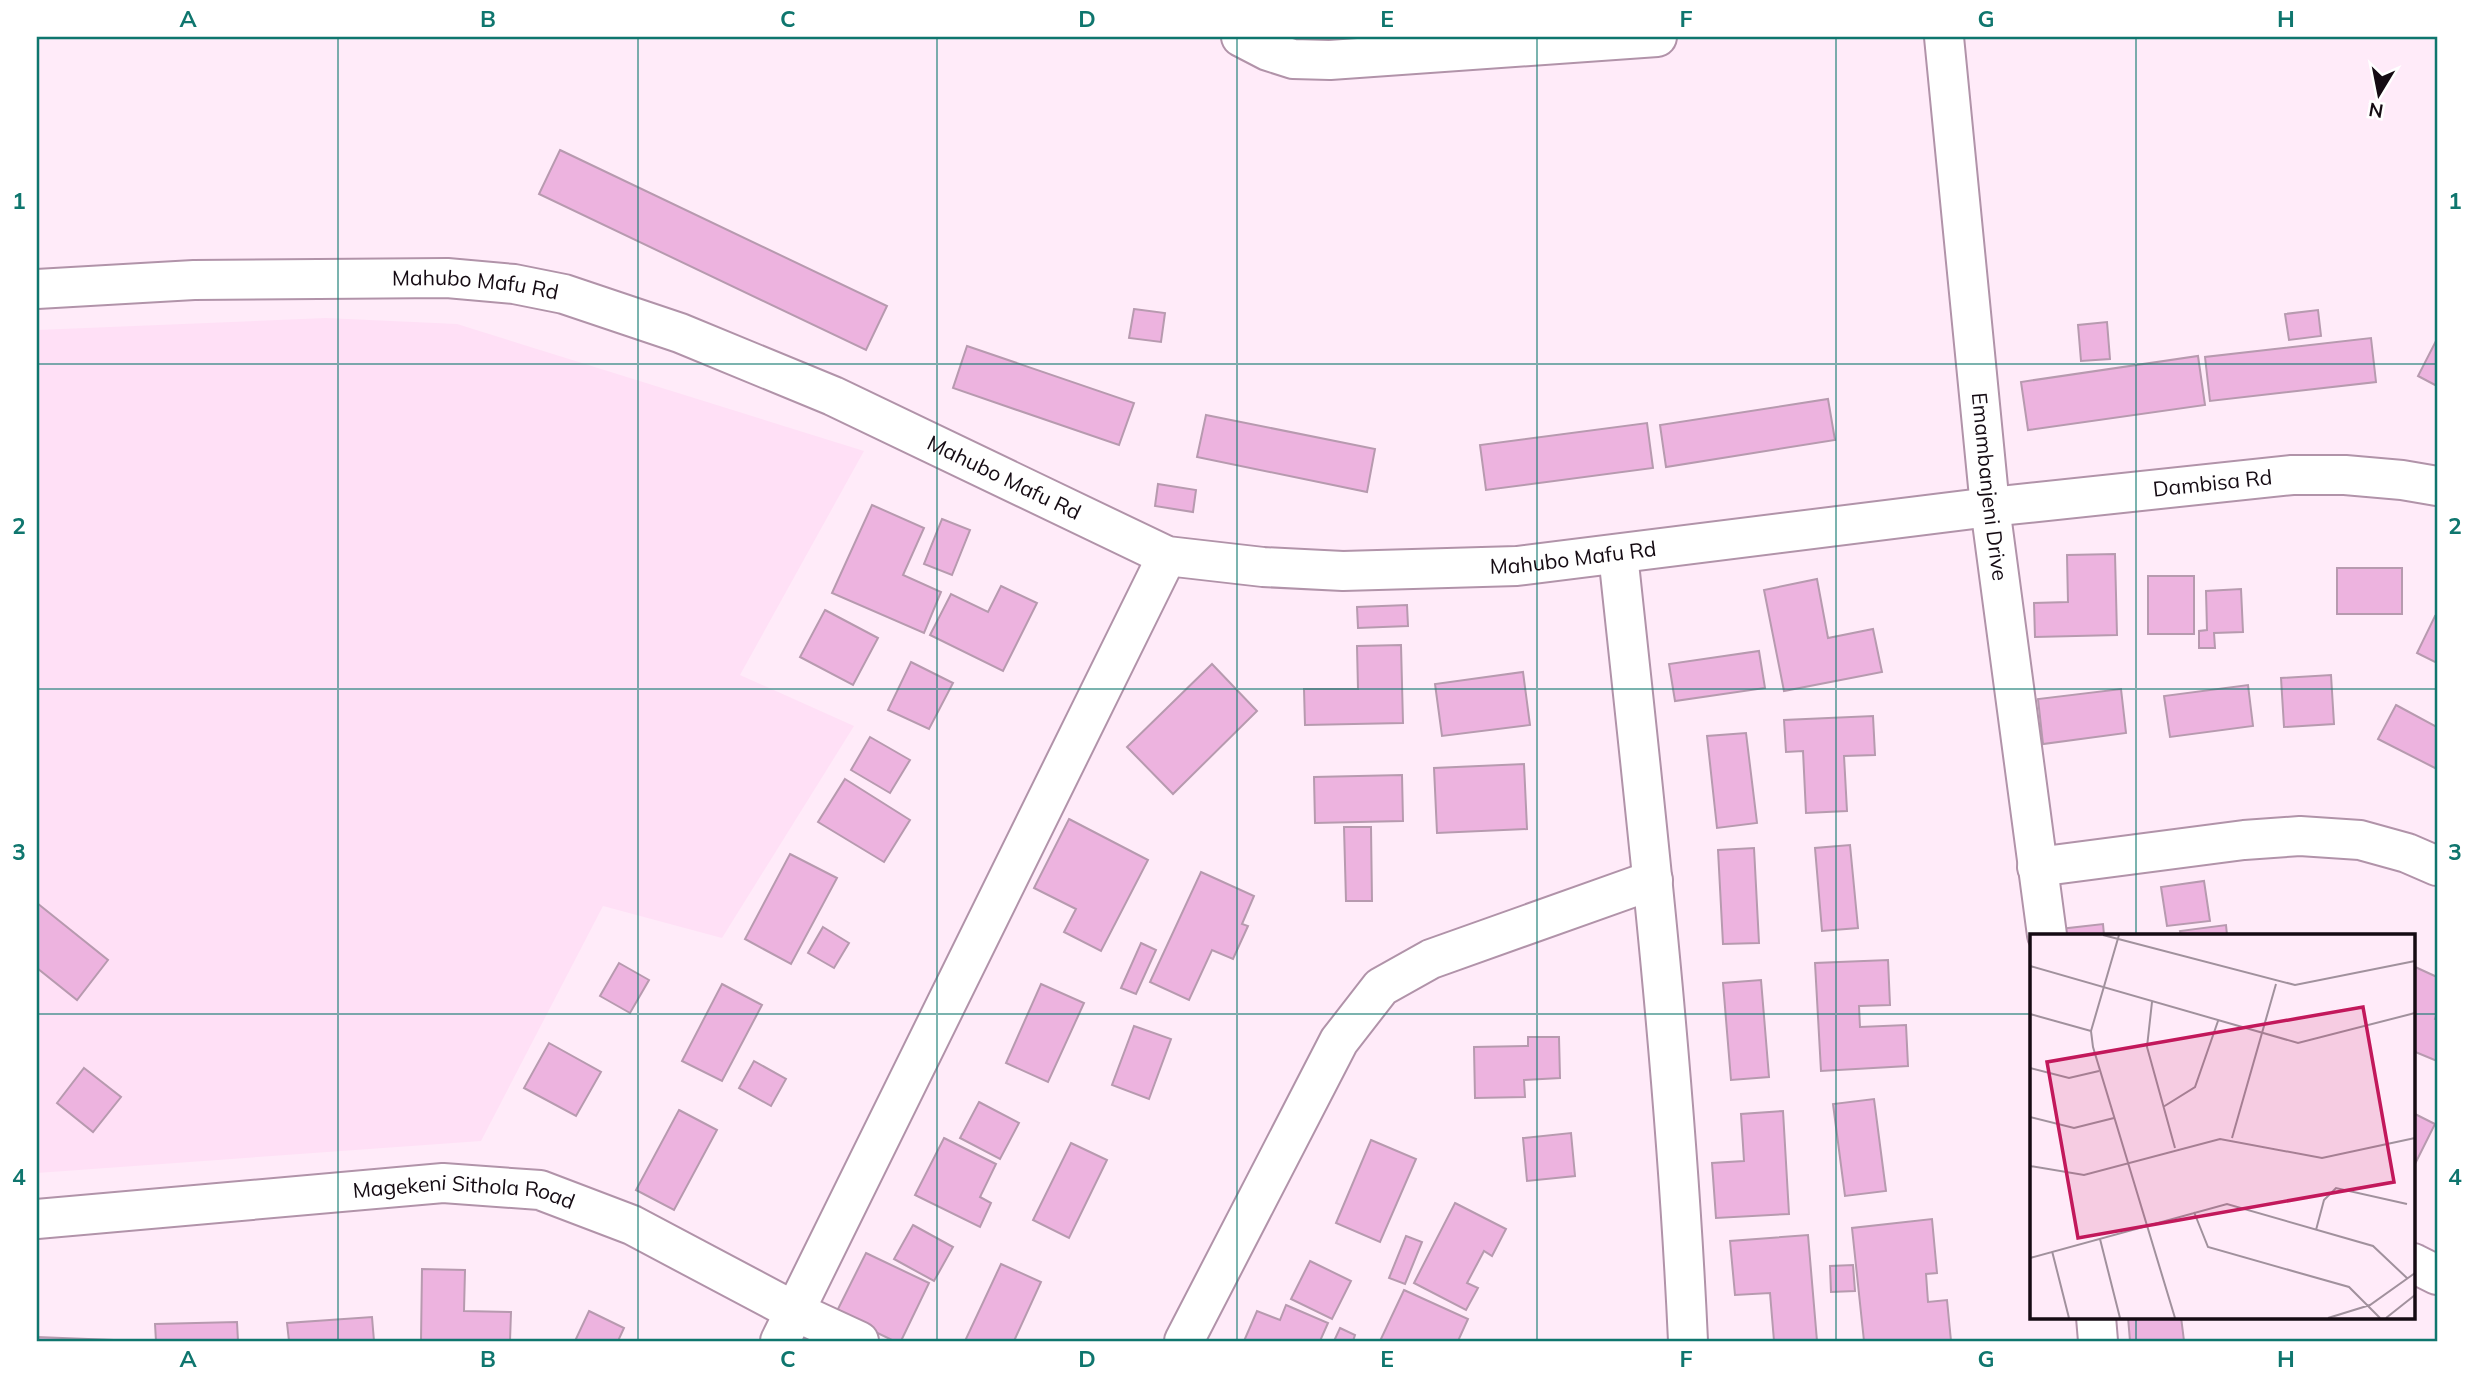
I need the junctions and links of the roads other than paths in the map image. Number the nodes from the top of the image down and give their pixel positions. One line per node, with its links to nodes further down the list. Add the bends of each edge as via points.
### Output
1 (1241, 37): 4 (street, via 1293,59 1331,60)
2 (1657, 37): 4 (street)
3 (1944, 37): 7 (street, Emambanjeni Drive)
4 (1559, 41)
5 (37, 289): 9 (street, Mahubo Mafu Rd, via 194,280 447,278 514,284 564,295 680,333 833,396)
6 (2437, 486): 7 (street, Dambisa Rd, via 2345,475 2292,475)
7 (1990, 507): 8 (street, Mahubo Mafu Rd); 11 (street, Emambanjeni Drive)
8 (1618, 554): 9 (street, Mahubo Mafu Rd, via 1517,566 1343,571); 12 (street)
9 (1167, 556): 18 (street)
10 (2437, 866): 11 (street, via 2360,840 2300,836)
11 (2037, 867): 13 (street, Emambanjeni Drive)
12 (1653, 880): 20 (street, via 1431,959 1381,988 1339,1041); 21 (street)
13 (2047, 934)
14 (37, 1219): 18 (street, Magekeni Sithola Road, via 443,1184 540,1190 632,1225)
15 (2414, 1264): 16 (street)
16 (2437, 1275)
17 (2096, 1318): 22 (street)
18 (787, 1326): 19 (street, Magekeni Sithola Road)
19 (859, 1341)
20 (1184, 1341)
21 (1688, 1341)
22 (2098, 1341)

